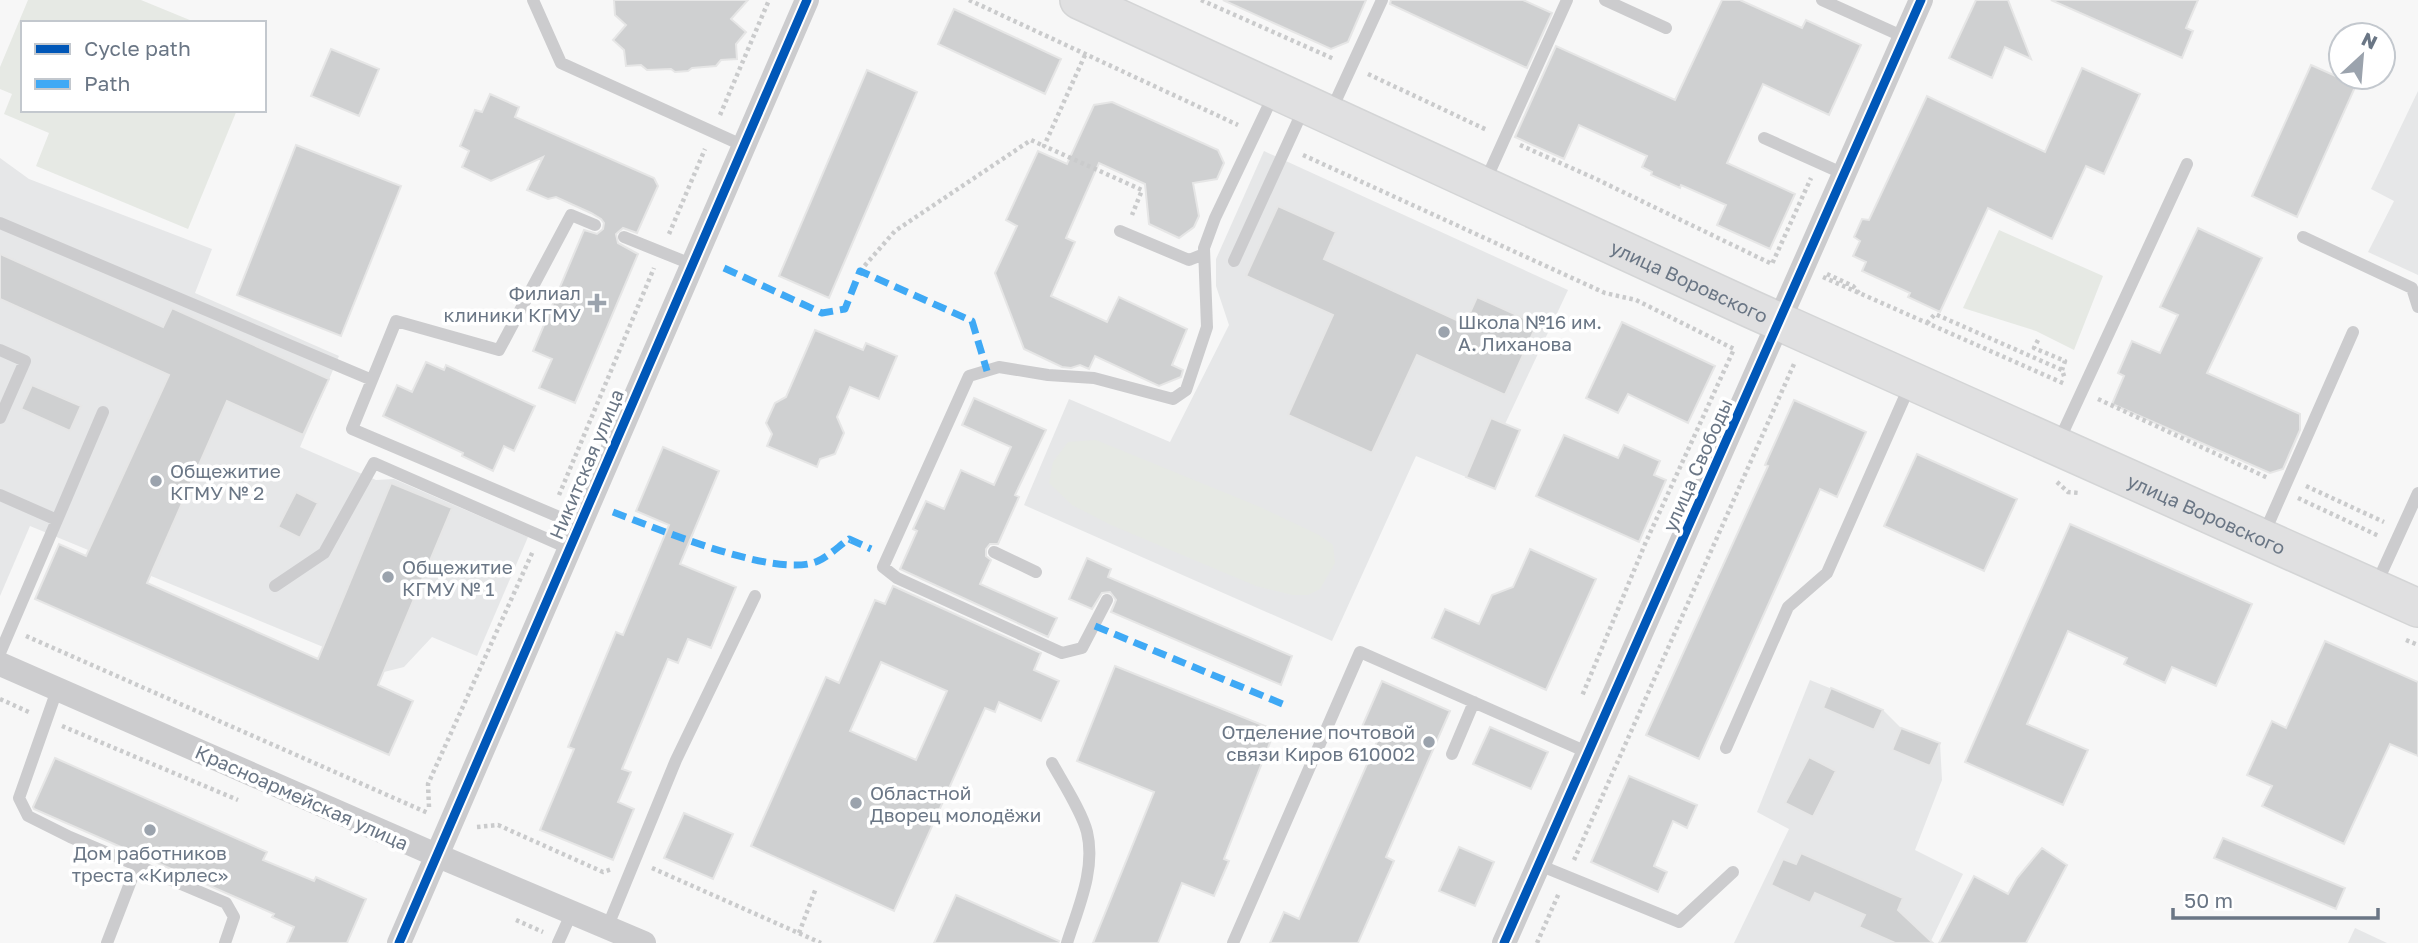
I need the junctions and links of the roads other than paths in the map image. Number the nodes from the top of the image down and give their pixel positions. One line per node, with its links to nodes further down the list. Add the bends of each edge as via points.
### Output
1 (533, 0): 13 (lane, via 561,63)
2 (807, 0): 13 (street, Никитская улица)
3 (1079, 0): 11 (main road, улица Воровского)
4 (1382, 0): 11 (lane)
5 (1567, 0): 16 (lane)
6 (1605, 0): 9 (lane)
7 (1822, 0): 10 (lane)
8 (1921, 0): 10 (street, улица Свободы)
9 (1666, 28)
10 (1904, 37): 15 (street, улица Свободы)
11 (1303, 103): 16 (main road, улица Воровского); 22 (lane, via 1255,133 1215,218); 23 (lane)
12 (1764, 138): 15 (lane)
13 (744, 146): 24 (street, Никитская улица)
14 (2187, 164): 33 (lane)
15 (1844, 174): 26 (street, улица Свободы)
16 (1483, 186): 26 (main road, улица Воровского)
17 (0, 223): 29 (lane)
18 (595, 225): 29 (lane, via 571,215 499,350 396,321)
19 (1120, 231): 22 (lane, via 1189,260)
20 (624, 237): 24 (lane)
21 (2302, 237): 25 (lane, via 2412,288)
22 (1204, 254): 45 (lane, via 1207,327 1186,390 1173,399 1094,378 999,367 969,376 913,515 883,567 897,578 1062,653 1082,648)
23 (1234, 261)
24 (691, 264): 37 (street, Никитская улица)
25 (2418, 307)
26 (1779, 322): 30 (main road, улица Воровского); 52 (street, улица Свободы)
27 (2353, 332): 38 (lane)
28 (0, 350): 32 (lane, via 25,361)
29 (372, 380): 37 (lane, via 352,429)
30 (1912, 381): 33 (main road, улица Воровского); 51 (lane, via 1827,573 1788,607)
31 (103, 412): 36 (lane)
32 (0, 418)
33 (2056, 446): 38 (main road, улица Воровского)
34 (2418, 493): 43 (lane, via 2396,530)
35 (0, 495): 36 (lane)
36 (57, 520): 47 (lane)
37 (578, 525): 39 (street, Никитская улица)
38 (2262, 538): 43 (main road, улица Воровского)
39 (568, 548): 42 (lane, via 374,463 324,554); 55 (street, Никитская улица)
40 (994, 552): 41 (lane)
41 (1036, 572)
42 (275, 586)
43 (2375, 589): 46 (main road, улица Воровского)
44 (755, 596): 60 (lane, via 676,760)
45 (1107, 600)
46 (2418, 608)
47 (0, 653)
48 (0, 664): 49 (street, Красноармейская улица)
49 (57, 690): 55 (street, Красноармейская улица); 56 (lane, via 19,798 28,816)
50 (1474, 702): 52 (lane); 53 (lane); 67 (lane, via 1360,652)
51 (1726, 748)
52 (1589, 752): 57 (street, улица Свободы)
53 (1452, 754)
54 (1052, 763): 66 (lane, via 1087,831 1088,873)
55 (436, 855): 59 (street, Красноармейская улица); 63 (street, Никитская улица)
56 (137, 865): 61 (lane); 62 (lane, via 226,903 234,917)
57 (1539, 865): 58 (lane, via 1679,922); 68 (street, улица Свободы)
58 (1733, 872)
59 (572, 912): 60 (street, Красноармейская улица); 64 (lane)
60 (607, 928): 65 (street, Красноармейская улица)
61 (107, 943)
62 (225, 943)
63 (399, 943)
64 (558, 943)
65 (644, 943)
66 (1067, 943)
67 (1233, 943)
68 (1504, 943)

